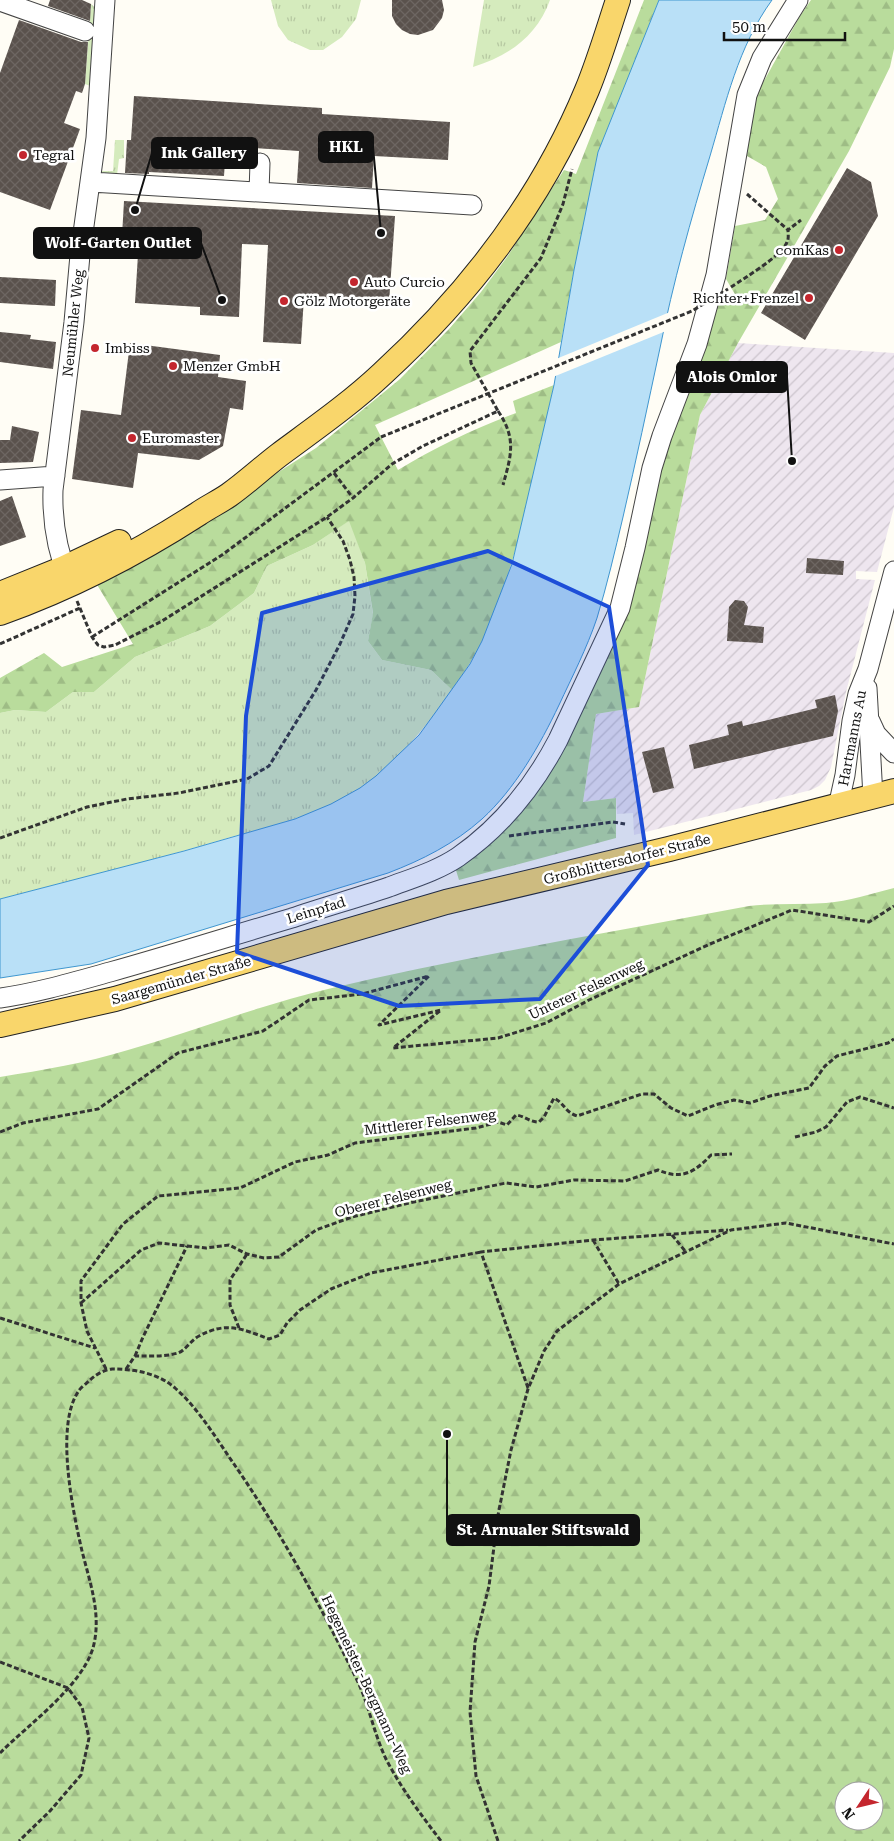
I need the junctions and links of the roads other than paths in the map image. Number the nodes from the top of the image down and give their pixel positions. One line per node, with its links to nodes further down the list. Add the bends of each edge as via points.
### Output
1 (105, 0): 7 (street, Neumühler Weg)
2 (618, 0): 13 (main road, via 587,90 567,134 522,212 471,282 442,315 343,408 277,457 244,472)
3 (798, 0): 22 (street, Leinpfad, via 762,58 748,95 716,275 697,344 652,468 620,608 568,721 525,793 476,842 431,872 170,956 56,987)
4 (0, 1): 5 (street)
5 (85, 31)
6 (260, 163): 8 (street)
7 (91, 182): 8 (street); 10 (street, Neumühler Weg)
8 (259, 192): 9 (street)
9 (472, 205)
10 (55, 476): 11 (street); 13 (street, Neumühler Weg, via 52,514)
11 (0, 480)
12 (894, 571): 16 (street, Hartmanns Au)
13 (67, 576): 14 (main road); 15 (main road)
14 (0, 594)
15 (0, 613)
16 (868, 669): 17 (street, Hartmanns Au); 20 (street, Hartmanns Au, via 856,703)
17 (867, 712): 18 (street, Hartmanns Au, via 876,734); 19 (street, Hartmanns Au)
18 (894, 753)
19 (883, 794): 20 (main road, Großblittersdorfer Straße)
20 (838, 807): 21 (main road, Großblittersdorfer Straße, via 446,902)
21 (360, 927): 23 (main road, Saargemünder Straße, via 115,999)
22 (0, 998)
23 (0, 1025)

